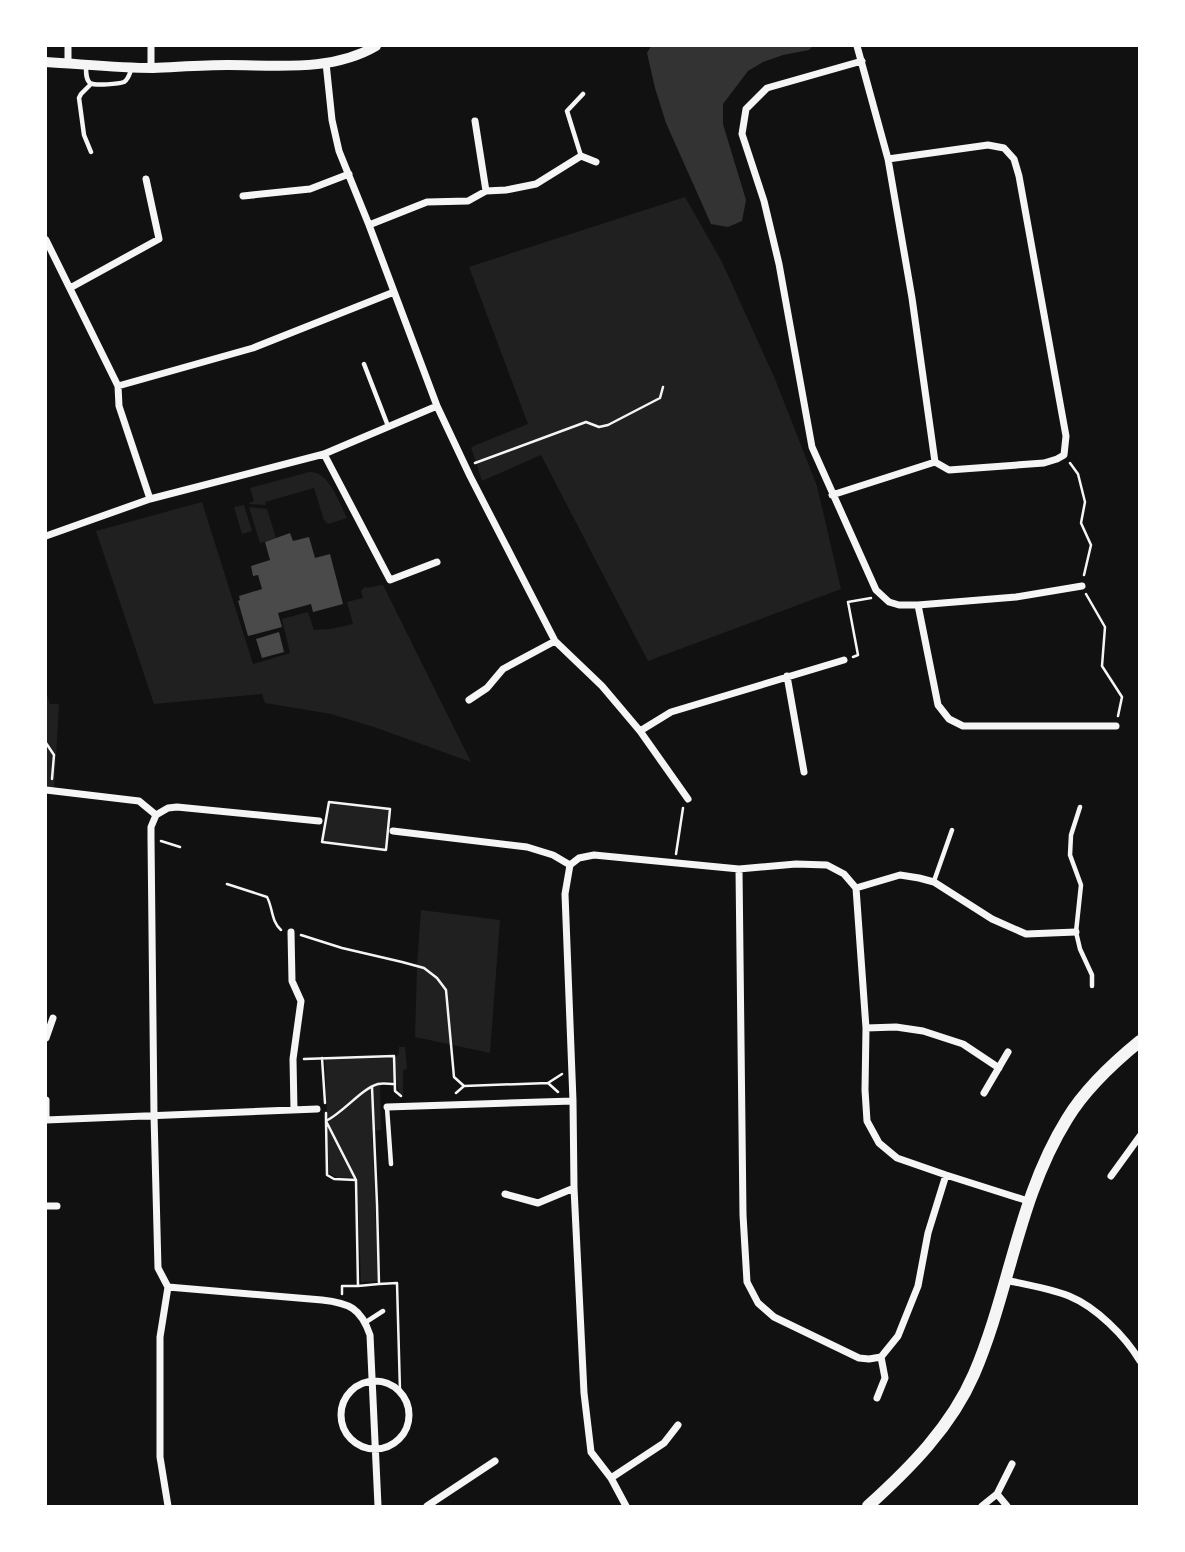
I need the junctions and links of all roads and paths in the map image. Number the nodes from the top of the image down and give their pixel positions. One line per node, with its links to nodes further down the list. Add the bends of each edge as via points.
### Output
1 (68, 46): 7 (street)
2 (151, 46): 11 (street)
3 (376, 46): 8 (street)
4 (857, 46): 5 (street)
5 (862, 61): 17 (street); 36 (street, via 767,88 746,109 742,134 779,264 812,447)
6 (46, 62): 7 (street)
7 (68, 63): 9 (street)
8 (326, 63): 11 (street); 19 (street, via 332,120)
9 (86, 64): 10 (street); 12 (lane)
10 (132, 67): 11 (street); 12 (lane, via 122,83)
11 (151, 68)
12 (91, 84): 15 (lane, via 79,99)
13 (583, 94): 16 (lane, via 567,111)
14 (475, 121): 21 (street)
15 (91, 152)
16 (582, 156): 18 (street); 21 (street, via 536,184)
17 (888, 159): 33 (street, via 988,145 1004,148 1014,159 1066,436); 34 (street)
18 (597, 162)
19 (349, 174): 22 (street, via 310,189); 23 (street)
20 (146, 179): 25 (street, via 159,239)
21 (486, 191): 23 (street, via 468,201 427,202)
22 (243, 196)
23 (369, 225): 26 (street)
24 (46, 240): 25 (street)
25 (70, 288): 28 (street)
26 (394, 292): 28 (street, via 253,348); 30 (street)
27 (364, 363): 31 (lane)
28 (118, 386): 37 (street, via 118,406)
29 (663, 387): 35 (path, via 660,398 608,425 586,422)
30 (437, 407): 31 (street); 35 (street)
31 (388, 426): 32 (street)
32 (324, 454): 37 (street); 39 (street, via 390,580)
33 (1064, 455): 34 (street, via 1044,463 949,470); 40 (path, via 1078,474 1085,502 1081,523 1091,545)
34 (935, 462): 36 (street)
35 (465, 467): 43 (street)
36 (832, 495): 41 (street)
37 (150, 499): 38 (street)
38 (46, 536)
39 (437, 562)
40 (1082, 586): 42 (street, via 1016,597); 47 (path, via 1105,627 1102,667 1122,697)
41 (881, 596): 42 (street, via 899,605); 44 (path, via 848,601 858,655)
42 (918, 604): 47 (street, via 938,705 956,724)
43 (555, 641): 46 (street, via 503,669); 48 (street)
44 (844, 660): 45 (street)
45 (787, 676): 48 (street, via 671,712); 50 (street)
46 (469, 700)
47 (1116, 726)
48 (640, 731): 52 (street)
49 (46, 743): 51 (path, via 54,755)
50 (804, 772)
51 (48, 791): 55 (street, via 139,802)
52 (686, 797): 61 (path)
53 (1080, 807): 68 (lane, via 1070,855 1081,885)
54 (390, 809): 54 (path, via 386,850 323,842 329,802)
55 (156, 815): 56 (street, via 177,807); 59 (street)
56 (319, 821)
57 (952, 830): 64 (lane)
58 (393, 831): 62 (street, via 527,847)
59 (151, 838): 60 (path); 92 (street)
60 (180, 847)
61 (675, 863): 62 (street, via 594,855); 63 (street)
62 (570, 864): 77 (street, via 565,894)
63 (739, 869): 66 (street, via 827,865 844,874); 112 (street, via 747,1282 758,1303 774,1317 859,1358)
64 (934, 882): 66 (street, via 900,875); 68 (street, via 992,919 1026,934)
65 (227, 884): 67 (path, via 267,897 275,923)
66 (856, 888): 71 (street)
67 (291, 932): 76 (street, via 292,981 301,1001); 81 (path, via 402,961 437,978 446,990 454,1077)
68 (1076, 932): 69 (lane)
69 (1092, 986)
70 (53, 1018): 72 (street)
71 (866, 1028): 78 (street, via 923,1031 963,1044); 97 (street, via 867,1121 879,1143 897,1158)
72 (46, 1038)
73 (1139, 1041): 102 (main road, via 1067,1118)
74 (1008, 1052): 78 (street)
75 (322, 1058): 76 (path); 80 (path, via 394,1056); 94 (path)
76 (293, 1059): 91 (street)
77 (572, 1068): 79 (path); 87 (street)
78 (999, 1068): 83 (street)
79 (548, 1083): 81 (path); 86 (path, via 562,1094)
80 (395, 1084): 82 (path); 84 (path)
81 (464, 1086): 88 (path)
82 (372, 1087): 94 (path); 106 (path)
83 (984, 1093)
84 (401, 1097)
85 (46, 1100): 93 (street)
86 (561, 1101): 87 (street); 88 (street)
87 (573, 1101): 100 (street)
88 (443, 1105): 89 (street)
89 (387, 1107): 96 (lane)
90 (317, 1109): 91 (street)
91 (294, 1110): 92 (street)
92 (154, 1115): 93 (street); 108 (street, via 158,1268)
93 (46, 1120)
94 (326, 1121): 99 (path); 99 (path, via 327,1175 334,1180)
95 (1139, 1138): 98 (street)
96 (391, 1164)
97 (946, 1175): 102 (street); 112 (street, via 918,1286 898,1336)
98 (1111, 1176)
99 (356, 1180): 107 (path)
100 (575, 1188): 101 (street, via 538,1203); 121 (street, via 591,1452)
101 (505, 1194)
102 (1028, 1201): 105 (main road)
103 (46, 1206): 104 (street)
104 (57, 1206)
105 (1005, 1280): 113 (street, via 1069,1296 1105,1318); 127 (main road, via 973,1376 945,1425)
106 (379, 1284): 107 (path); 115 (path, via 397,1283)
107 (358, 1286): 109 (path, via 342,1286)
108 (168, 1287): 109 (street); 123 (street, via 160,1338 160,1457)
109 (342, 1302): 111 (street)
110 (383, 1311): 111 (lane)
111 (366, 1322): 114 (street)
112 (881, 1357): 116 (street, via 885,1378)
113 (1139, 1361)
114 (372, 1381): 115 (street, via 383,1381); 118 (street); 118 (street, via 352,1390 341,1412 353,1441)
115 (400, 1391): 118 (street, via 409,1410 405,1431 390,1446)
116 (877, 1398)
117 (678, 1425): 121 (street, via 664,1443)
118 (376, 1449): 124 (street)
119 (495, 1461): 125 (street)
120 (1012, 1464): 122 (street)
121 (611, 1478): 126 (street)
122 (997, 1494): 128 (street); 129 (street)
123 (168, 1507)
124 (378, 1507)
125 (427, 1507)
126 (626, 1507)
127 (869, 1507)
128 (982, 1507)
129 (1007, 1507)

